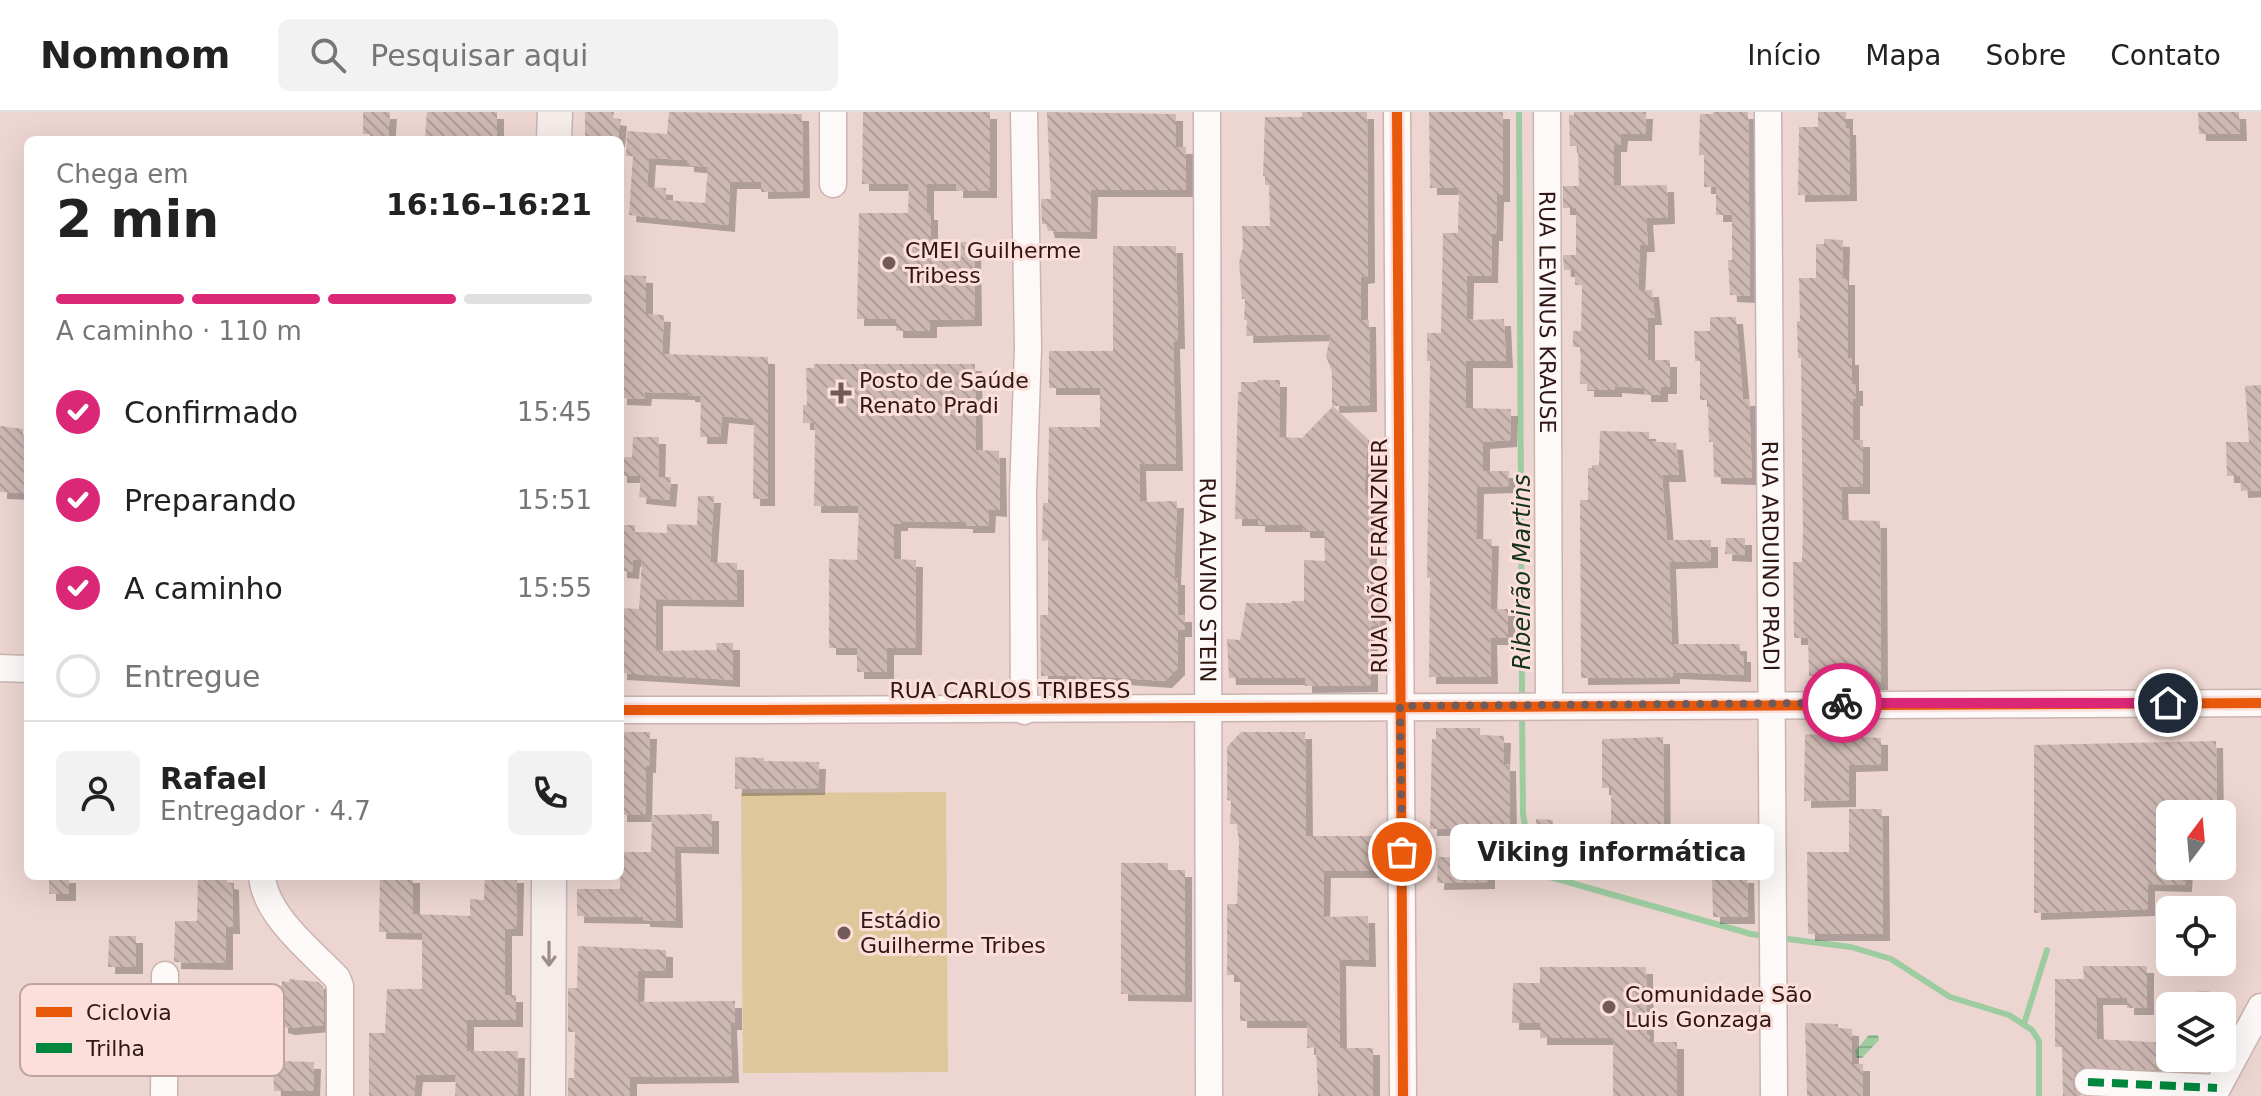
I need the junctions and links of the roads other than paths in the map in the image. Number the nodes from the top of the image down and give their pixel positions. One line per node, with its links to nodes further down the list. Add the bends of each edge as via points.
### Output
1 (555, 112): 8 (main road)
2 (833, 112): 9 (street)
3 (1024, 112): 18 (street)
4 (1207, 112): 16 (street, RUA ALVINO STEIN)
5 (1397, 112): 15 (street, RUA JOÃO FRANZNER)
6 (1547, 112): 14 (street, RUA LEVINUS KRAUSE)
7 (1768, 112): 13 (street, RUA ARDUINO PRADI)
8 (554, 136)
9 (833, 184)
10 (0, 668): 11 (street)
11 (24, 669)
12 (2261, 703): 13 (street, RUA CARLOS TRIBESS)
13 (1773, 704): 14 (street, RUA CARLOS TRIBESS); 32 (street, RUA ARDUINO PRADI)
14 (1532, 705): 15 (street, RUA CARLOS TRIBESS)
15 (1400, 706): 16 (street, RUA CARLOS TRIBESS); 31 (street, RUA JOÃO FRANZNER)
16 (1206, 708): 18 (street, RUA CARLOS TRIBESS); 30 (street, RUA ALVINO STEIN)
17 (624, 710): 18 (street, RUA CARLOS TRIBESS)
18 (1024, 711)
19 (263, 880): 28 (street, via 267,899 340,986)
20 (549, 880): 29 (main road, one-way to 29)
21 (165, 975): 22 (street)
22 (165, 984)
23 (2261, 1007): 26 (street)
24 (164, 1076): 27 (street)
25 (2088, 1082): 26 (street)
26 (2215, 1092)
27 (164, 1096)
28 (340, 1096)
29 (548, 1096)
30 (1209, 1096)
31 (1403, 1096)
32 (1774, 1096)

